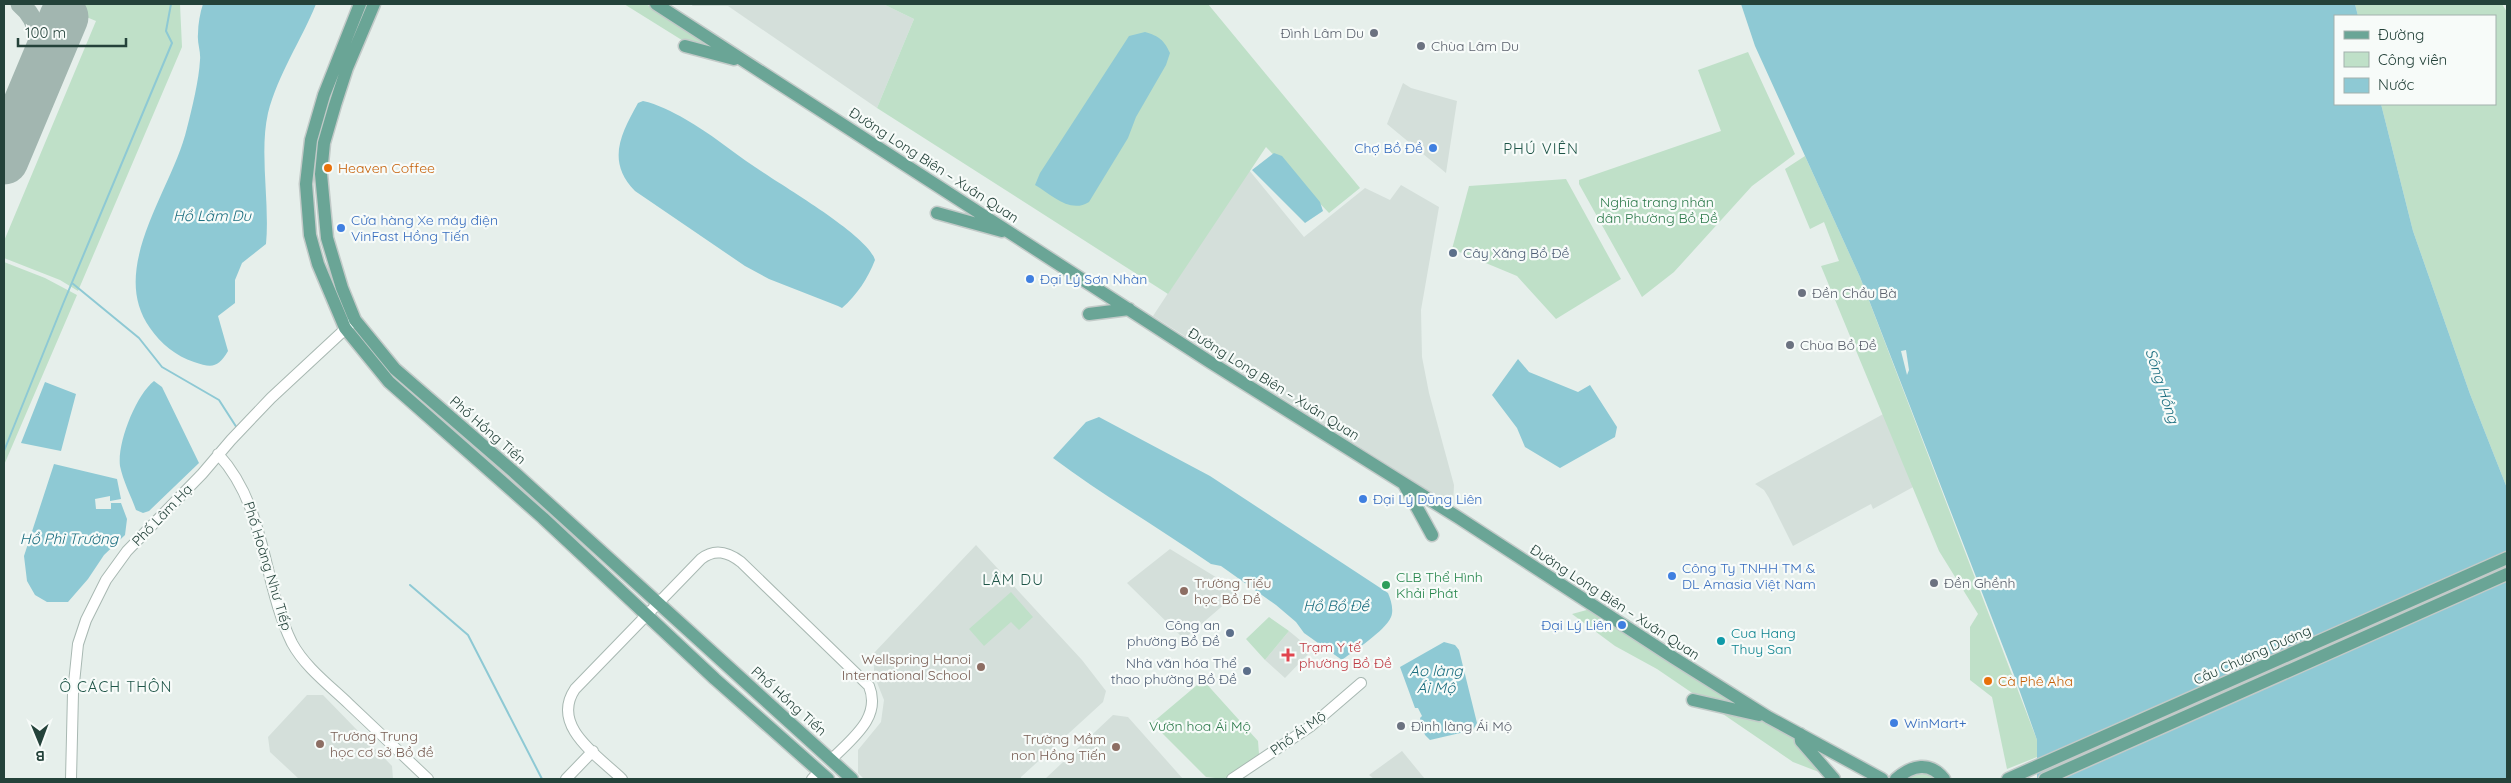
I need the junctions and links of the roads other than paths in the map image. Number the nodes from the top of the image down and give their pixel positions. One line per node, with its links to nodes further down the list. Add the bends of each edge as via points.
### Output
1 (360, 4): 11 (main road, Phố Hồng Tiến, via 324,95 311,140 306,184 310,235 318,264)
2 (374, 4): 10 (main road, Phố Hồng Tiến, via 335,105 324,142 321,174 327,238)
3 (656, 4): 5 (main road, Đường Long Biên – Xuân Quan)
4 (685, 46): 5 (main road)
5 (746, 63): 7 (main road, Đường Long Biên – Xuân Quan)
6 (937, 213): 7 (main road)
7 (1014, 234): 8 (main road, Đường Long Biên – Xuân Quan)
8 (1129, 310): 9 (main road); 13 (main road, Đường Long Biên – Xuân Quan)
9 (1089, 314)
10 (355, 320): 11 (street, Phố Lâm Hạ); 18 (main road, Phố Hồng Tiến, via 395,369)
11 (345, 328): 12 (street, Phố Lâm Hạ, via 270,398); 19 (main road, Phố Hồng Tiến, via 389,382 550,524)
12 (218, 454): 27 (street, Phố Lâm Hạ, via 127,551 106,580 86,620 76,657); 28 (street, Phố Hoàng Như Tiếp, via 234,472 248,502 281,616 296,650)
13 (1403, 482): 14 (main road); 22 (main road, Đường Long Biên – Xuân Quan, via 1590,605)
14 (1432, 535)
15 (2507, 558): 37 (main road, Cầu Chương Dương)
16 (2507, 567): 38 (main road, Cầu Chương Dương)
17 (2507, 574): 39 (main road)
18 (658, 603): 19 (street); 25 (main road, Phố Hồng Tiến); 25 (street, via 711,552 727,554 741,562 869,686 874,701 870,716)
19 (646, 615): 24 (street, via 569,698 570,725); 26 (main road, Phố Hồng Tiến)
20 (1361, 683): 32 (street, Phố Ái Mộ, via 1311,726)
21 (1693, 700): 22 (main road)
22 (1768, 716): 23 (main road, Đường Long Biên – Xuân Quan)
23 (1800, 734): 33 (main road, via 1801,741); 34 (main road, Đường Long Biên – Xuân Quan)
24 (593, 751): 29 (street); 30 (street)
25 (832, 760): 31 (main road, Phố Hồng Tiến)
26 (820, 777)
27 (70, 779)
28 (428, 779)
29 (566, 779)
30 (622, 779)
31 (852, 779)
32 (1232, 779)
33 (1834, 779)
34 (1882, 779)
35 (1896, 779): 36 (main road, via 1911,769 1924,766 1936,770)
36 (1944, 779)
37 (2008, 779)
38 (2028, 779)
39 (2045, 779)

